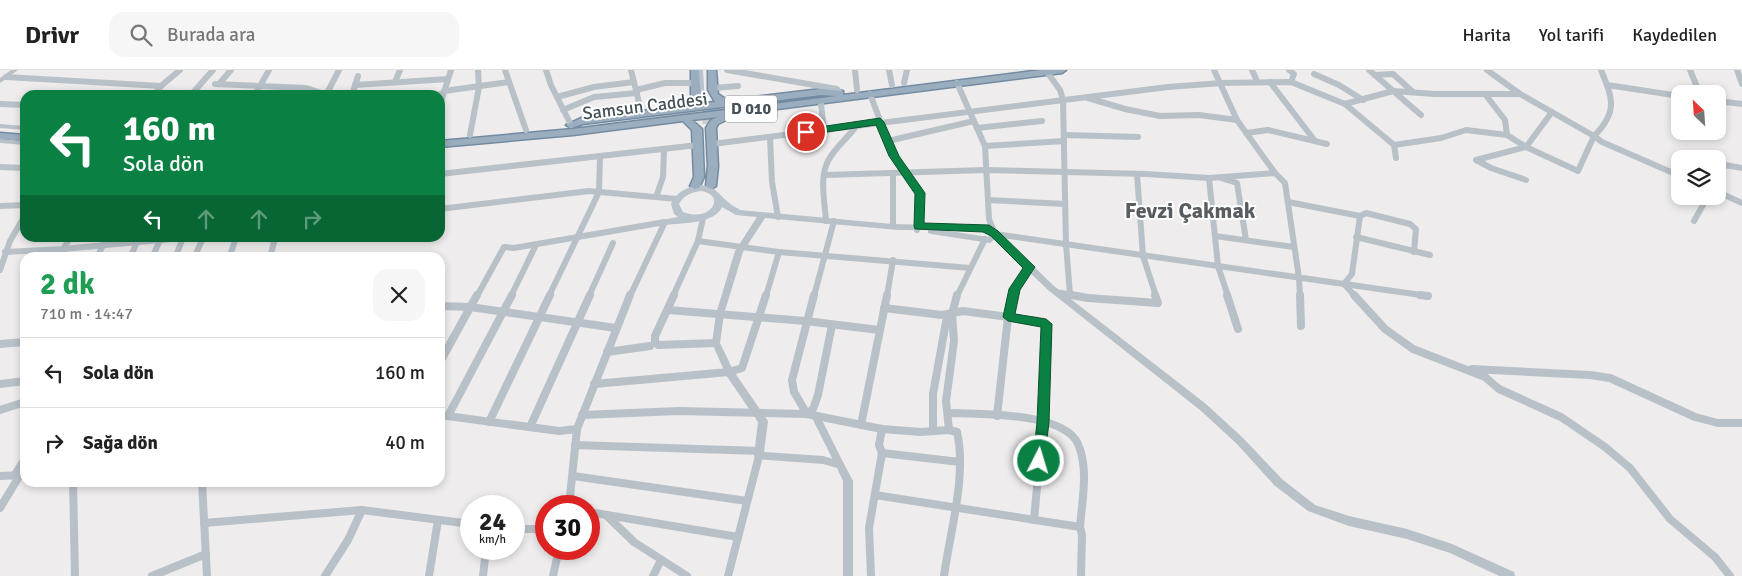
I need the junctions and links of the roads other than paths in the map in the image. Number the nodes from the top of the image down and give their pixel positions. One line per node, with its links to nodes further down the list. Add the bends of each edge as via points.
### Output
1 (15, 70): 38 (street)
2 (180, 70): 58 (street)
3 (212, 70): 63 (street)
4 (231, 70): 50 (street, via 217,84)
5 (269, 70): 50 (street)
6 (339, 70): 66 (street)
7 (400, 70): 41 (street)
8 (451, 70): 39 (street)
9 (478, 70): 60 (street)
10 (505, 70): 42 (street)
11 (548, 70): 79 (street)
12 (631, 70): 43 (street)
13 (695, 70): 47 (highway)
14 (699, 70): 15 (main road, via 704,103)
15 (706, 70)
16 (712, 70): 61 (highway)
17 (727, 70): 32 (street)
18 (779, 70): 40 (street)
19 (855, 70): 69 (street)
20 (889, 70): 54 (street)
21 (907, 70): 48 (street)
22 (1007, 70): 48 (highway, Samsun Caddesi / D 010)
23 (1062, 70): 33 (highway, Samsun Caddesi / D 010)
24 (1214, 70): 51 (street)
25 (1252, 70): 44 (street)
26 (1289, 70): 46 (street, via 1294,74)
27 (1369, 70): 36 (street)
28 (1486, 70): 76 (street)
29 (1601, 70): 56 (street)
30 (1690, 70): 57 (street)
31 (1738, 70): 52 (street)
32 (746, 72): 35 (street)
33 (1047, 72): 49 (highway, Samsun Caddesi / D 010); 81 (street)
34 (1315, 72): 55 (street); 82 (street)
35 (761, 73): 40 (street)
36 (1375, 75): 70 (street); 73 (street, via 1393,74)
37 (358, 76): 53 (street)
38 (3, 79): 58 (street)
39 (448, 79): 41 (street); 68 (street)
40 (778, 79): 77 (street, via 837,89)
41 (395, 82): 53 (street)
42 (509, 82): 60 (street); 107 (street)
43 (634, 82): 71 (street); 79 (street, via 594,87)
44 (1257, 82): 45 (street); 51 (street)
45 (1270, 82): 46 (street); 121 (street)
46 (1292, 82): 55 (street)
47 (695, 83): 71 (street, via 650,84); 90 (highway, via 696,99)
48 (904, 83): 54 (highway, Samsun Caddesi / D 010)
49 (957, 83): 74 (highway, Samsun Caddesi / D 010); 93 (street)
50 (261, 84): 64 (street); 65 (street)
51 (1222, 84): 80 (street); 98 (street)
52 (1742, 84)
53 (355, 85): 67 (street)
54 (892, 85): 69 (highway, Samsun Caddesi / D 010)
55 (1304, 85): 87 (street)
56 (1607, 85): 78 (street); 113 (street, via 1613,110 1605,126)
57 (1696, 85)
58 (160, 86): 62 (street)
59 (738, 86): 61 (street)
60 (479, 87): 72 (street); 111 (street)
61 (713, 88): 84 (highway, via 716,99)
62 (157, 90)
63 (195, 90)
64 (258, 90)
65 (312, 90)
66 (329, 90)
67 (354, 90)
68 (445, 90)
69 (856, 90): 77 (highway, Samsun Caddesi / D 010)
70 (1394, 91): 73 (street); 82 (street); 95 (street)
71 (636, 92): 91 (street, via 594,98); 92 (street)
72 (445, 93)
73 (1413, 93): 75 (street)
74 (870, 94): 77 (highway, Samsun Caddesi / D 010); 101 (street)
75 (1485, 94): 76 (street); 110 (street, via 1505,120)
76 (1520, 94): 94 (street)
77 (842, 95): 84 (highway, via 821,92); 86 (highway); 104 (highway, Samsun Caddesi / D 010)
78 (1671, 95)
79 (557, 97): 91 (street)
80 (1085, 97): 81 (street); 98 (street, via 1160,116 1199,115)
81 (1064, 100): 93 (street); 118 (street)
82 (1363, 100): 87 (street)
83 (1726, 102): 88 (street)
84 (725, 103): 90 (highway)
85 (0, 104): 89 (street)
86 (821, 104): 96 (highway); 108 (street)
87 (1345, 104): 127 (street)
88 (1742, 104)
89 (20, 105)
90 (684, 108): 104 (highway, via 581,121)
91 (563, 110): 104 (street)
92 (641, 110)
93 (969, 110): 99 (street); 101 (street)
94 (1552, 112): 113 (street); 129 (street)
95 (1422, 115)
96 (727, 116): 97 (highway); 124 (highway, via 714,122)
97 (686, 120): 104 (highway, via 590,132); 126 (highway, via 697,129)
98 (1237, 120): 109 (street)
99 (974, 121): 105 (street); 120 (street)
100 (1042, 121): 105 (street)
101 (880, 122): 102 (street); 120 (street)
102 (858, 124): 108 (street); 145 (street, via 827,162)
103 (0, 128): 106 (highway)
104 (572, 128): 107 (highway, Samsun Caddesi / D 010); 123 (highway, Samsun Caddesi / D 010)
105 (977, 128): 128 (street)
106 (20, 130)
107 (526, 130): 111 (highway, Samsun Caddesi / D 010)
108 (824, 130): 115 (street)
109 (1246, 134): 121 (street, via 1268,130); 141 (street)
110 (1507, 134): 127 (street, via 1466,130 1441,138); 129 (street)
111 (470, 135): 114 (highway, Samsun Caddesi / D 010)
112 (0, 136): 117 (highway)
113 (1594, 136): 129 (street, via 1578,171); 138 (street)
114 (445, 137)
115 (770, 137): 124 (street); 167 (street)
116 (1138, 137): 118 (street)
117 (20, 138)
118 (1064, 138): 128 (street); 140 (street)
119 (0, 141): 122 (street)
120 (888, 141): 143 (street)
121 (1315, 141): 125 (street)
122 (20, 143)
123 (445, 143)
124 (712, 144): 149 (highway)
125 (1327, 144)
126 (698, 145): 130 (street); 150 (highway, via 699,177)
127 (1394, 145): 132 (street)
128 (985, 146): 137 (street)
129 (1526, 147): 148 (street, via 1476,160)
130 (664, 149): 131 (street); 154 (street, via 663,177)
131 (600, 156): 139 (street); 151 (street)
132 (1396, 158)
133 (1726, 165): 136 (street)
134 (0, 167): 135 (street)
135 (20, 168)
136 (1742, 168)
137 (986, 170): 140 (street); 143 (street); 156 (street)
138 (1671, 172)
139 (445, 173)
140 (1065, 173): 144 (street); 159 (street)
141 (1274, 173): 146 (street); 157 (street, via 1285,183)
142 (893, 174): 143 (street); 145 (street); 173 (street)
143 (906, 174): 174 (street, via 920,193)
144 (1137, 174): 147 (street); 199 (street)
145 (825, 176): 170 (street)
146 (1218, 177): 147 (street); 180 (street, via 1237,183)
147 (1209, 178): 176 (street)
148 (1526, 180)
149 (711, 186): 150 (main road, via 704,124 703,176); 152 (main road)
150 (691, 189): 152 (main road, via 708,189); 155 (main road)
151 (600, 192): 154 (street); 163 (street, via 589,190); 178 (street)
152 (717, 196): 164 (main road); 168 (main road, via 716,210)
153 (1726, 196): 158 (street)
154 (656, 197): 155 (street)
155 (677, 199): 168 (main road, via 675,204 679,214); 172 (main road)
156 (988, 200): 159 (street); 175 (street, via 989,219)
157 (1288, 202): 166 (street); 189 (street)
158 (1742, 203)
159 (1065, 204): 186 (street)
160 (20, 205): 162 (street)
161 (1703, 205): 169 (street)
162 (0, 206)
163 (445, 208)
164 (739, 212): 165 (street); 168 (main road)
165 (763, 216): 167 (street); 190 (street)
166 (1360, 216): 177 (street); 196 (street, via 1366,213 1410,224 1416,229)
167 (778, 217): 170 (street)
168 (701, 218): 172 (main road); 181 (street)
169 (1694, 220)
170 (830, 221): 173 (street); 198 (street)
171 (20, 222): 192 (street)
172 (665, 222): 178 (street); 224 (street)
173 (893, 226): 174 (street)
174 (918, 228): 175 (street, via 978,227); 179 (street)
175 (995, 234): 179 (street, via 990,240); 186 (street); 202 (street)
176 (1215, 236): 180 (street); 201 (street)
177 (1356, 237): 196 (street); 206 (street, via 1352,274)
178 (578, 238): 188 (street); 217 (street)
179 (985, 239): 203 (street)
180 (1246, 240): 189 (street)
181 (698, 241): 190 (street); 213 (street)
182 (67, 242): 191 (street)
183 (112, 242): 187 (street)
184 (137, 242): 194 (street)
185 (613, 243): 221 (street)
186 (1066, 244): 199 (street); 208 (street)
187 (103, 245): 191 (street); 193 (street)
188 (536, 245): 211 (street, via 504,247); 214 (street)
189 (1294, 246): 205 (street)
190 (741, 248): 195 (street); 215 (street)
191 (63, 249): 192 (street)
192 (5, 252): 204 (street)
193 (100, 252)
194 (133, 252)
195 (779, 252): 198 (street); 218 (street)
196 (1414, 252): 197 (street)
197 (1430, 255)
198 (826, 256): 200 (street); 220 (street)
199 (1143, 256): 201 (street); 208 (street, via 1158,303)
200 (893, 260): 203 (street); 212 (street)
201 (1218, 266): 205 (street); 226 (street)
202 (1030, 267): 207 (street); 219 (street, via 1014,289)
203 (970, 268): 216 (street)
204 (0, 270)
205 (1299, 278): 206 (street); 223 (street)
206 (1344, 284): 209 (street); 233 (street, via 1385,329 1413,349)
207 (1056, 292): 208 (street); 299 (street, via 1203,407 1278,482 1312,508 1443,546)
208 (1070, 295)
209 (1428, 296)
210 (445, 306): 211 (street)
211 (470, 307): 214 (street); 232 (street)
212 (884, 308): 216 (street); 225 (street)
213 (668, 310): 215 (street); 229 (street, via 655,336 658,345)
214 (504, 312): 217 (street); 241 (street)
215 (720, 314): 218 (street); 229 (street)
216 (952, 314): 219 (street, via 963,311); 240 (street, via 954,341 946,400); 256 (street, via 946,322 933,394)
217 (540, 317): 221 (street); 248 (street)
218 (760, 317): 220 (street); 234 (street, via 742,368)
219 (1008, 317): 246 (street); 249 (street, via 1046,324)
220 (806, 321): 222 (street); 243 (street, via 792,380 794,392)
221 (577, 322): 224 (street); 252 (street)
222 (832, 325): 225 (street); 243 (street, via 818,395 813,409)
223 (1301, 326)
224 (616, 328): 231 (street)
225 (879, 330): 251 (street)
226 (1238, 330)
227 (20, 342): 228 (street)
228 (0, 344)
229 (716, 344): 234 (street)
230 (650, 346): 231 (street)
231 (607, 352): 237 (street)
232 (445, 353)
233 (1469, 369): 250 (street, via 1610,378 1695,417 1718,423); 300 (street, via 1511,396 1561,417 1605,447 1630,468 1670,519 1715,557)
234 (729, 372): 237 (street); 242 (street)
235 (20, 382): 236 (street)
236 (0, 384)
237 (594, 384): 244 (street)
238 (20, 404): 239 (street)
239 (0, 410)
240 (948, 413): 246 (street); 255 (street)
241 (445, 414)
242 (759, 414): 243 (street); 244 (street); 258 (street, via 763,427)
243 (807, 414): 247 (street)
244 (582, 415): 253 (street)
245 (445, 416): 248 (street)
246 (997, 416): 249 (street)
247 (816, 417): 251 (street); 261 (street)
248 (489, 422): 252 (street)
249 (1043, 422): 276 (street); 279 (street, via 1062,425 1078,445 1084,472)
250 (1742, 423)
251 (861, 425): 254 (street)
252 (530, 427): 253 (street)
253 (577, 429): 257 (street)
254 (882, 429): 256 (street); 259 (street, via 879,445)
255 (949, 430): 256 (street); 260 (street, via 957,432 961,440)
256 (933, 431)
257 (575, 445): 258 (street); 264 (street)
258 (760, 453): 261 (street); 269 (street)
259 (882, 453): 260 (street); 268 (street)
260 (960, 462): 271 (street)
261 (840, 465): 295 (street, via 848,481)
262 (19, 475): 263 (street); 270 (street)
263 (0, 476)
264 (573, 476): 267 (street); 269 (street)
265 (73, 487): 285 (street)
266 (202, 487): 277 (street)
267 (570, 495)
268 (875, 495): 271 (street); 296 (street, via 869,528)
269 (747, 500): 280 (street)
270 (0, 508)
271 (954, 508): 276 (street); 297 (street)
272 (362, 510): 275 (street); 277 (street); 288 (street)
273 (600, 514): 274 (street)
274 (607, 516): 280 (street); 284 (street, via 617,529)
275 (438, 520): 278 (street); 289 (street)
276 (1034, 520): 279 (street)
277 (204, 523): 281 (street)
278 (460, 523)
279 (1080, 528): 298 (street)
280 (738, 537): 294 (street)
281 (206, 554): 286 (street); 287 (street)
282 (485, 560): 290 (street)
283 (557, 560): 291 (street)
284 (661, 560): 292 (street); 293 (street)
285 (74, 576)
286 (152, 576)
287 (207, 576)
288 (325, 576)
289 (429, 576)
290 (483, 576)
291 (553, 576)
292 (653, 576)
293 (687, 576)
294 (728, 576)
295 (848, 576)
296 (872, 576)
297 (944, 576)
298 (1081, 576)
299 (1510, 576)
300 (1730, 576)

